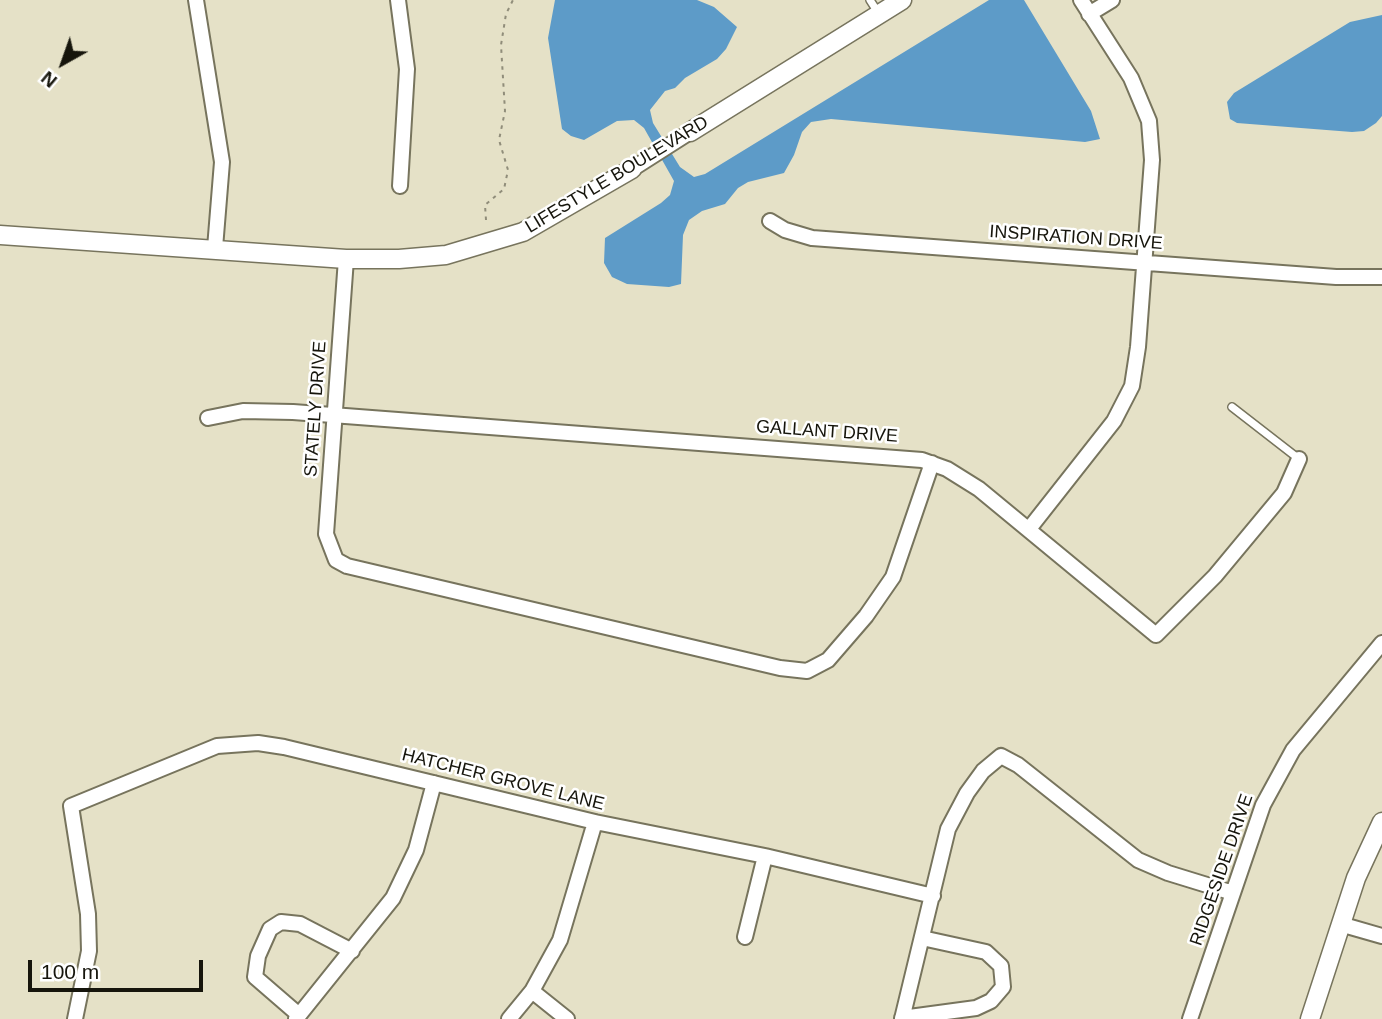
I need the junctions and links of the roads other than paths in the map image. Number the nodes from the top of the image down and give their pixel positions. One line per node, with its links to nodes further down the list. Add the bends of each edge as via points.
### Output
1 (196, 0): 15 (street, via 222,162)
2 (398, 0): 10 (street, via 407,69)
3 (902, 0): 6 (street, LIFESTYLE BOULEVARD)
4 (1081, 0): 7 (street)
5 (1112, 0): 7 (street)
6 (875, 7): 8 (street, LIFESTYLE BOULEVARD)
7 (1089, 14): 17 (street, via 1131,78 1149,121 1152,160)
8 (690, 132): 9 (street, LIFESTYLE BOULEVARD)
9 (632, 169): 16 (street, LIFESTYLE BOULEVARD, via 523,232 485,245 422,257)
10 (400, 186)
11 (771, 222): 17 (street, INSPIRATION DRIVE, via 812,238)
12 (0, 235): 13 (street, LIFESTYLE BOULEVARD)
13 (51, 239): 14 (street, LIFESTYLE BOULEVARD); 15 (street, LIFESTYLE BOULEVARD)
14 (0, 245)
15 (215, 248): 16 (street, LIFESTYLE BOULEVARD)
16 (346, 258): 20 (street, STATELY DRIVE)
17 (1145, 262): 18 (street, INSPIRATION DRIVE); 24 (street, via 1136,368 1128,396 1107,431)
18 (1382, 277)
19 (1233, 407): 22 (lane)
20 (335, 415): 21 (street, GALLANT DRIVE, via 253,411); 23 (street, GALLANT DRIVE, via 887,455); 23 (street, STATELY DRIVE, via 326,534 336,560 386,576 807,671 828,660 893,577)
21 (208, 418)
22 (1299, 459): 24 (street, GALLANT DRIVE, via 1284,493 1221,569 1156,635)
23 (932, 463): 24 (street, GALLANT DRIVE, via 964,478)
24 (1028, 529)
25 (1382, 643): 30 (street, RIDGESIDE DRIVE, via 1293,750 1263,805)
26 (435, 783): 27 (street, HATCHER GROVE LANE); 36 (street, via 407,874); 40 (street, HATCHER GROVE LANE, via 284,747 237,743 194,754 71,806 88,914 89,951)
27 (595, 822): 29 (street, HATCHER GROVE LANE); 37 (street, via 568,922)
28 (1382, 822): 32 (street)
29 (765, 856): 31 (street, HATCHER GROVE LANE); 34 (street)
30 (1233, 893): 31 (street, via 1138,860 1001,756 975,782 953,817); 43 (street, RIDGESIDE DRIVE)
31 (933, 896): 35 (street)
32 (1340, 924): 33 (street); 44 (street)
33 (1382, 936)
34 (745, 937)
35 (922, 938): 39 (street); 39 (street, via 986,952 1000,966 1003,987 996,997 976,1008)
36 (352, 951): 38 (street); 38 (street, via 300,924 286,921 270,929 255,977)
37 (532, 991): 41 (street); 42 (street)
38 (298, 1017)
39 (902, 1018)
40 (75, 1019)
41 (509, 1019)
42 (567, 1019)
43 (1190, 1019)
44 (1310, 1019)

